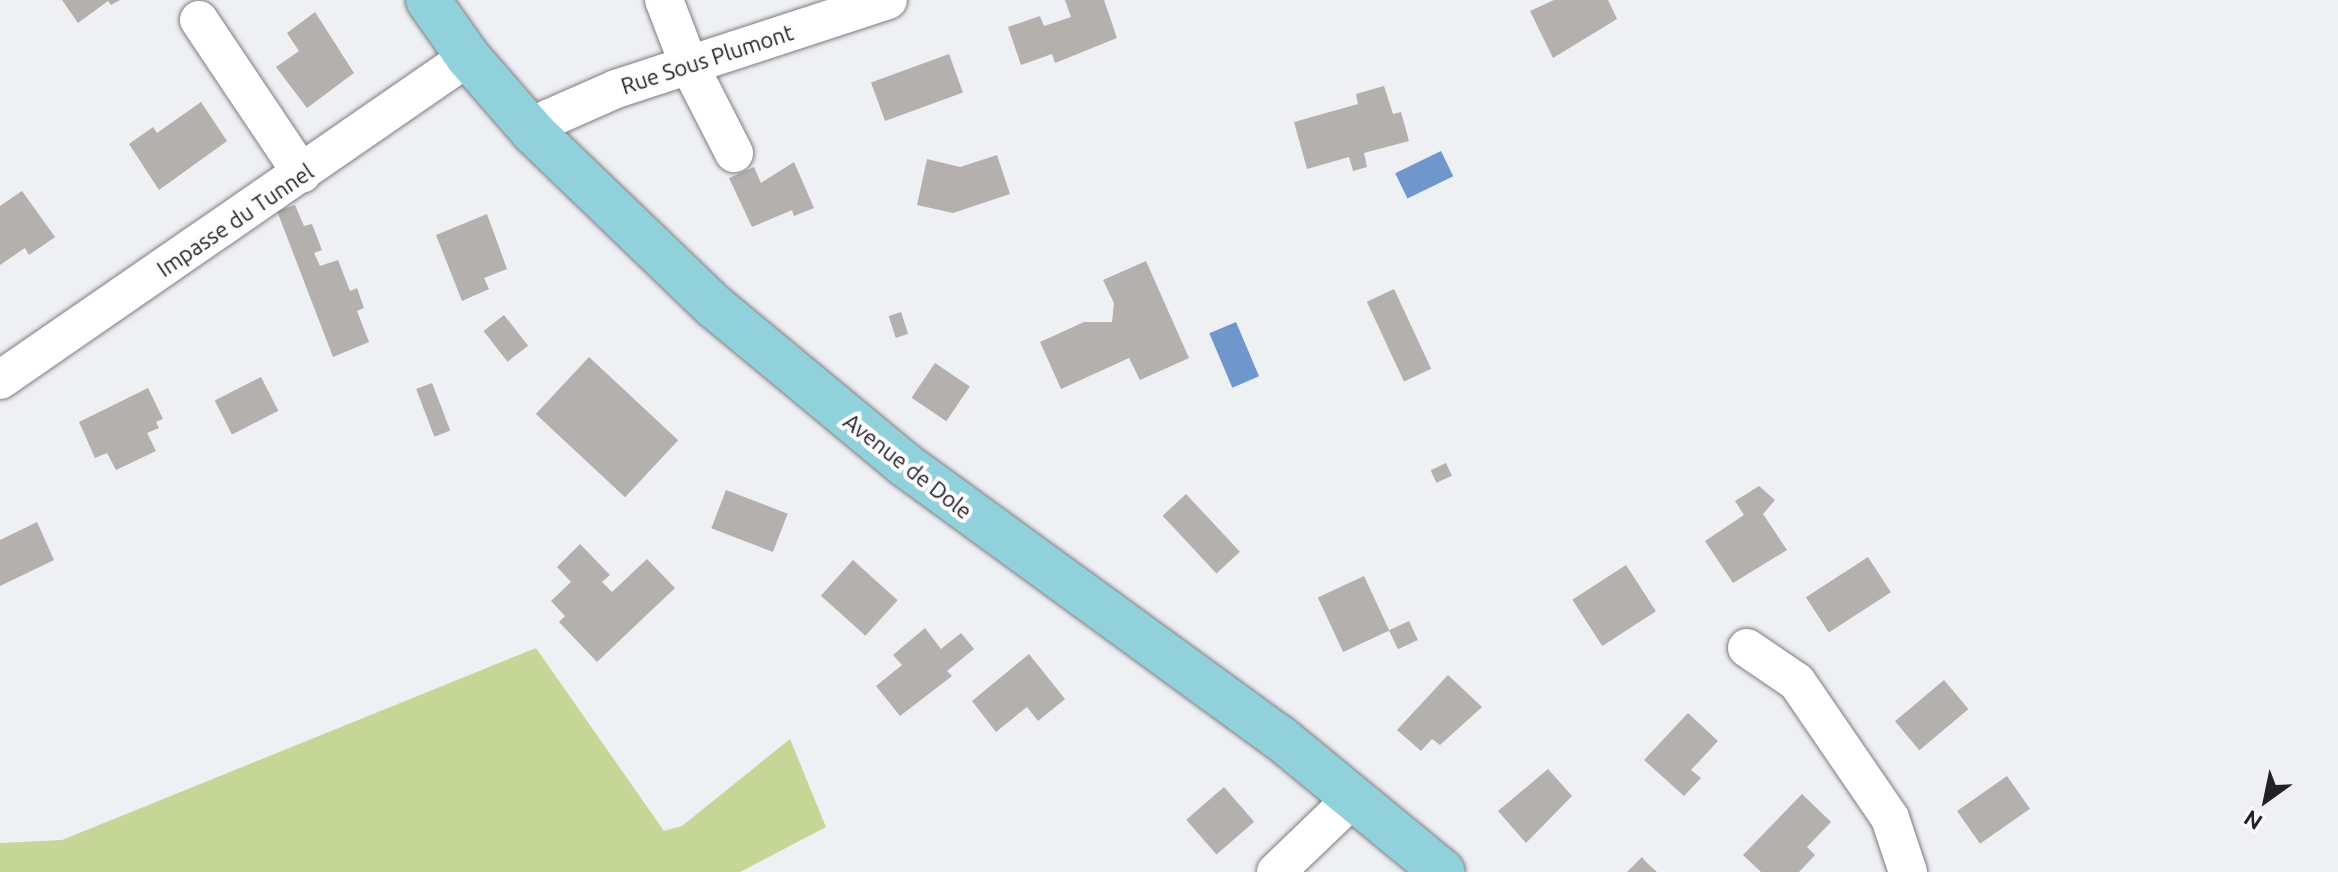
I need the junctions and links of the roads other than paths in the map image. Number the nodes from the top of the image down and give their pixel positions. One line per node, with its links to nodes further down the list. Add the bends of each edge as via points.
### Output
1 (428, 0): 5 (main road, Avenue de Dole)
2 (664, 0): 6 (street)
3 (888, 0): 6 (street, Rue Sous Plumont)
4 (199, 20): 9 (street)
5 (468, 57): 7 (main road, Avenue de Dole); 9 (street, Impasse du Tunnel)
6 (689, 65): 7 (street, Rue Sous Plumont, via 582,103 548,119); 8 (street)
7 (534, 133): 12 (main road, Avenue de Dole, via 668,264 839,412)
8 (734, 153)
9 (302, 174): 10 (street, Impasse du Tunnel)
10 (0, 380)
11 (1747, 648): 15 (street, via 1797,682 1890,818)
12 (1354, 797): 13 (street); 14 (main road, Avenue de Dole)
13 (1276, 872)
14 (1443, 872)
15 (1908, 872)

